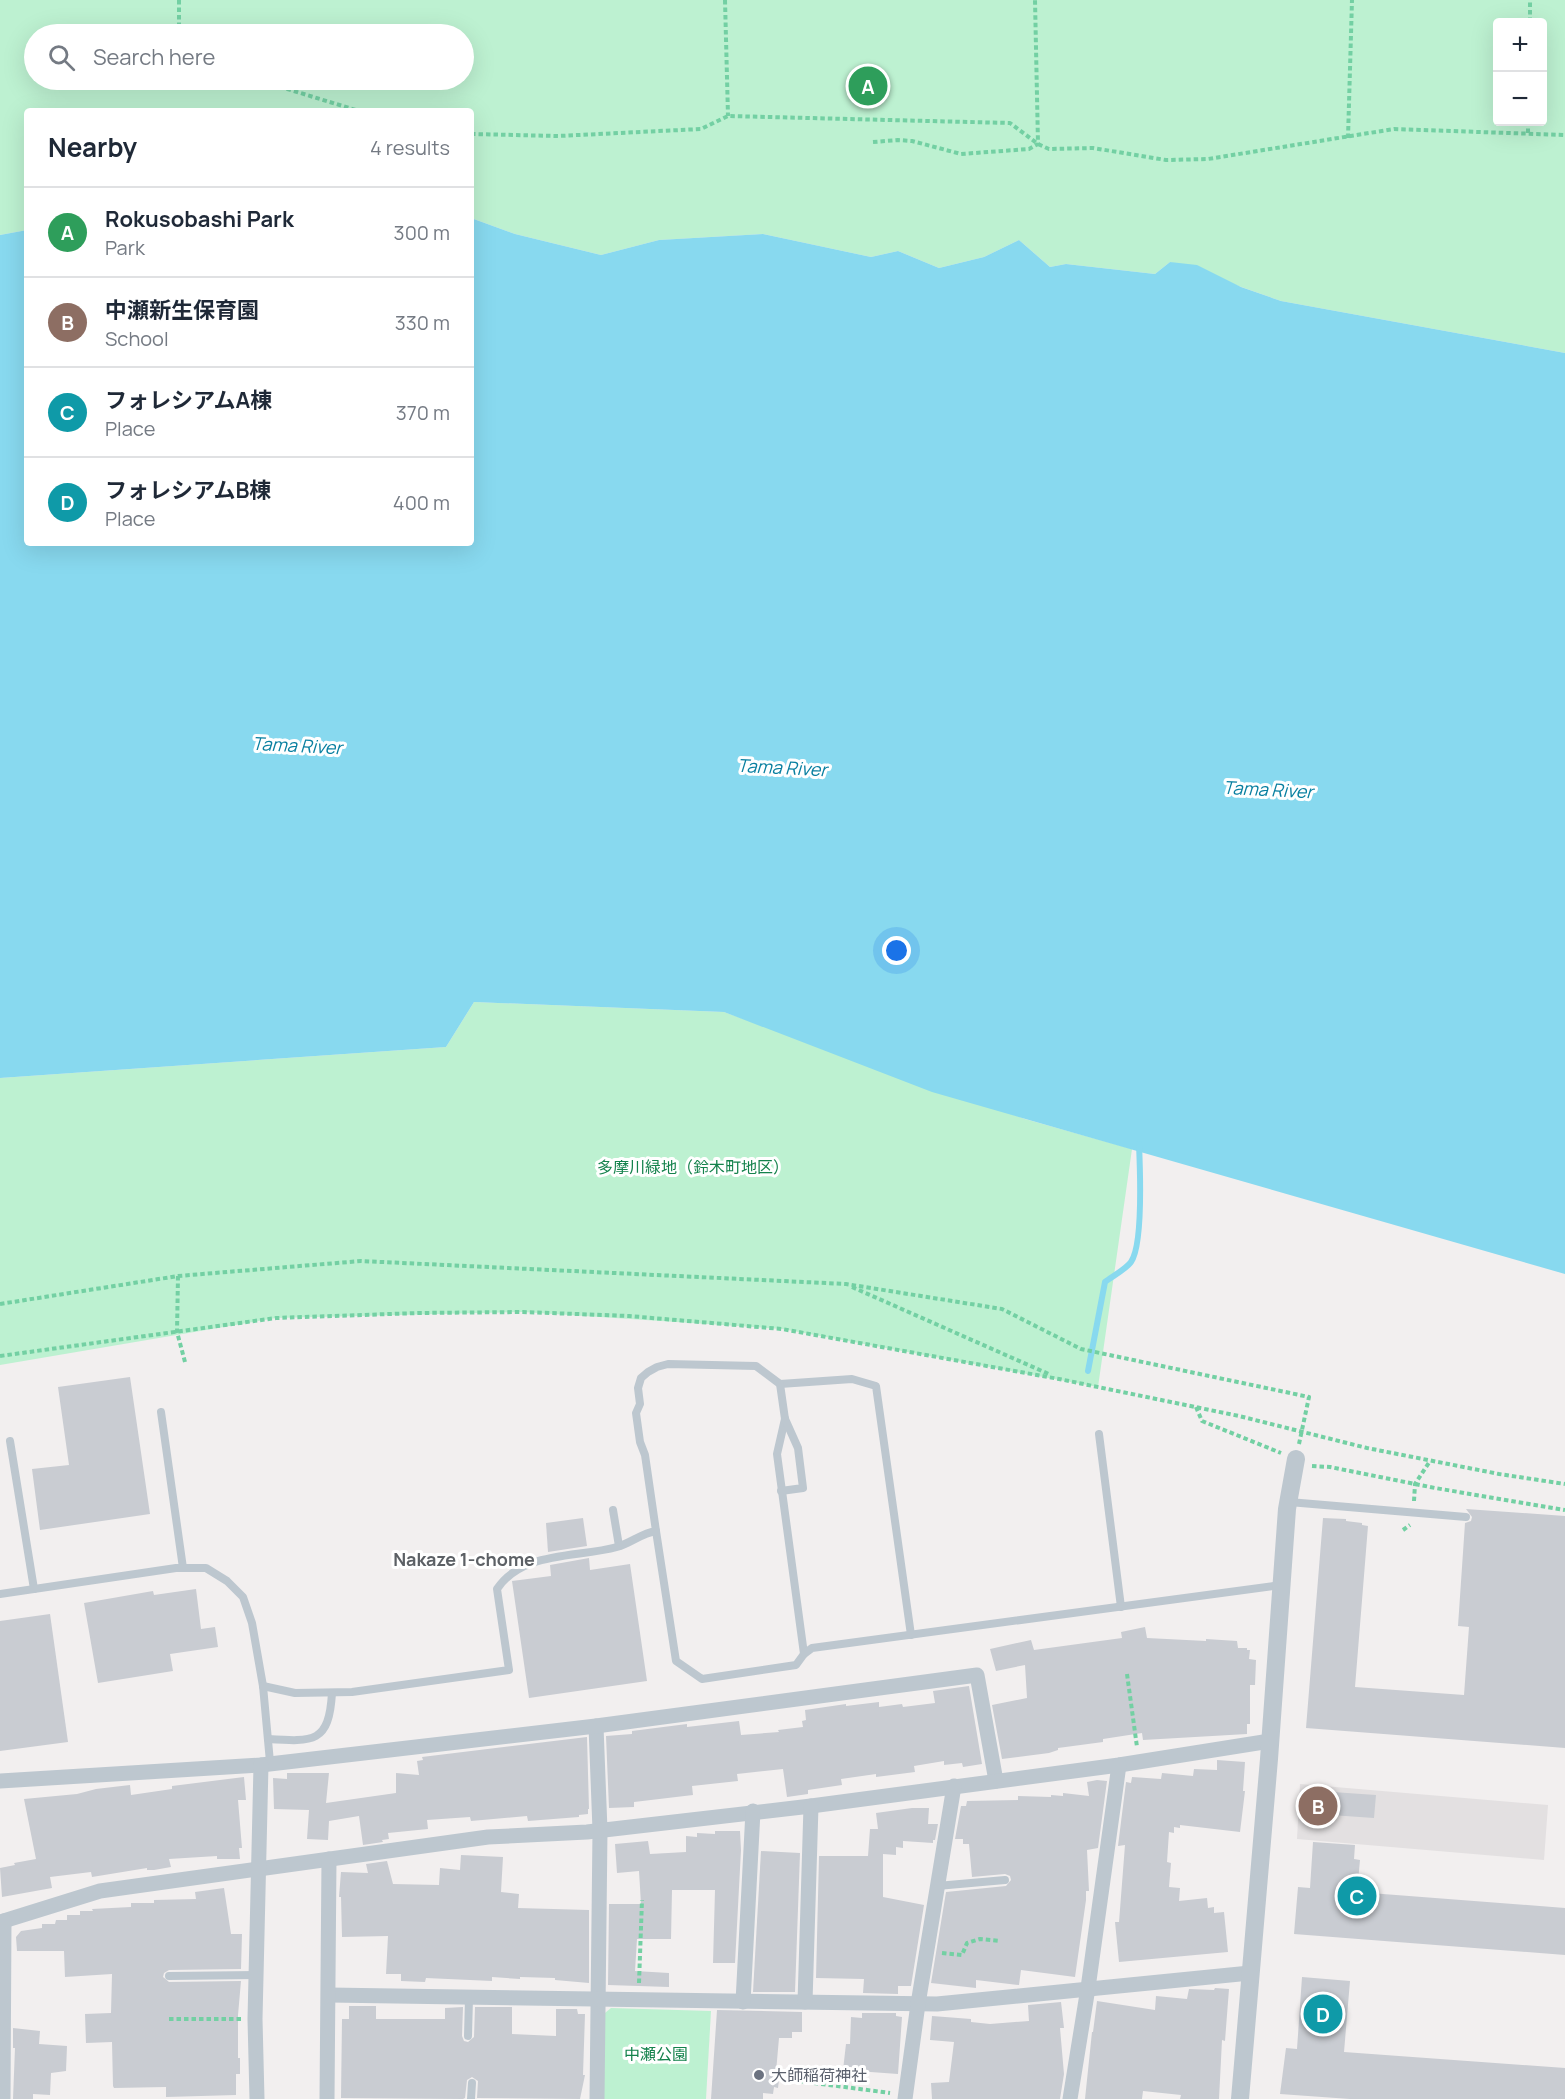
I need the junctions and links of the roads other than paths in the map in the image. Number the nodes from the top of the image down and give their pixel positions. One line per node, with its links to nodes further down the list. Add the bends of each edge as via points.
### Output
1 (780, 1384): 3 (lane); 11 (lane, via 756,1366 742,1365 668,1364 641,1378 636,1413); 18 (lane, via 852,1379 876,1386)
2 (160, 1412): 13 (lane)
3 (785, 1419): 7 (lane, via 777,1454); 7 (lane, via 798,1448 803,1488)
4 (1099, 1434): 17 (lane)
5 (10, 1441): 15 (lane)
6 (1301, 1463): 8 (street)
7 (781, 1491): 19 (lane)
8 (1287, 1502): 10 (lane); 14 (street)
9 (613, 1510): 12 (lane)
10 (1466, 1517)
11 (656, 1531): 12 (lane); 19 (lane, via 676,1660 702,1679 796,1665)
12 (619, 1546): 21 (lane, via 531,1563 504,1579 497,1590 509,1670)
13 (183, 1568): 15 (lane); 20 (lane, via 206,1568 243,1597 252,1623)
14 (1281, 1585): 17 (lane); 24 (street)
15 (34, 1589): 16 (lane)
16 (0, 1594)
17 (1121, 1607): 18 (lane)
18 (911, 1635): 19 (lane, via 812,1648)
19 (804, 1654)
20 (263, 1686): 21 (lane, via 295,1693); 23 (lane)
21 (332, 1693): 23 (lane, via 326,1728 319,1734 299,1741)
22 (596, 1726): 25 (street); 28 (street, via 977,1675); 32 (street)
23 (268, 1739): 25 (lane)
24 (1270, 1741): 26 (street); 38 (street)
25 (265, 1763): 27 (street); 34 (street)
26 (1119, 1765): 28 (street); 41 (street)
27 (0, 1781)
28 (996, 1781): 29 (street)
29 (954, 1786): 30 (street); 36 (street)
30 (810, 1806): 31 (street); 46 (street)
31 (753, 1812): 32 (street); 45 (street)
32 (600, 1830): 33 (street, via 488,1838); 44 (street)
33 (328, 1859): 34 (street); 42 (street)
34 (258, 1869): 37 (street, via 100,1891); 39 (street)
35 (1005, 1880): 36 (lane)
36 (937, 1886): 47 (street)
37 (2, 1922): 51 (street)
38 (1250, 1973): 41 (street); 57 (street)
39 (256, 1975): 40 (lane); 52 (street)
40 (169, 1976)
41 (1088, 1988): 47 (street); 56 (street)
42 (329, 1995): 43 (street); 53 (street)
43 (469, 1998): 44 (street); 48 (lane)
44 (599, 2000): 45 (street); 55 (street)
45 (743, 2002): 46 (street)
46 (806, 2002): 47 (street)
47 (918, 2004): 50 (street)
48 (468, 2036)
49 (472, 2082): 54 (lane)
50 (905, 2097)
51 (3, 2099)
52 (257, 2099)
53 (327, 2099)
54 (471, 2099)
55 (597, 2099)
56 (1070, 2099)
57 (1240, 2099)

